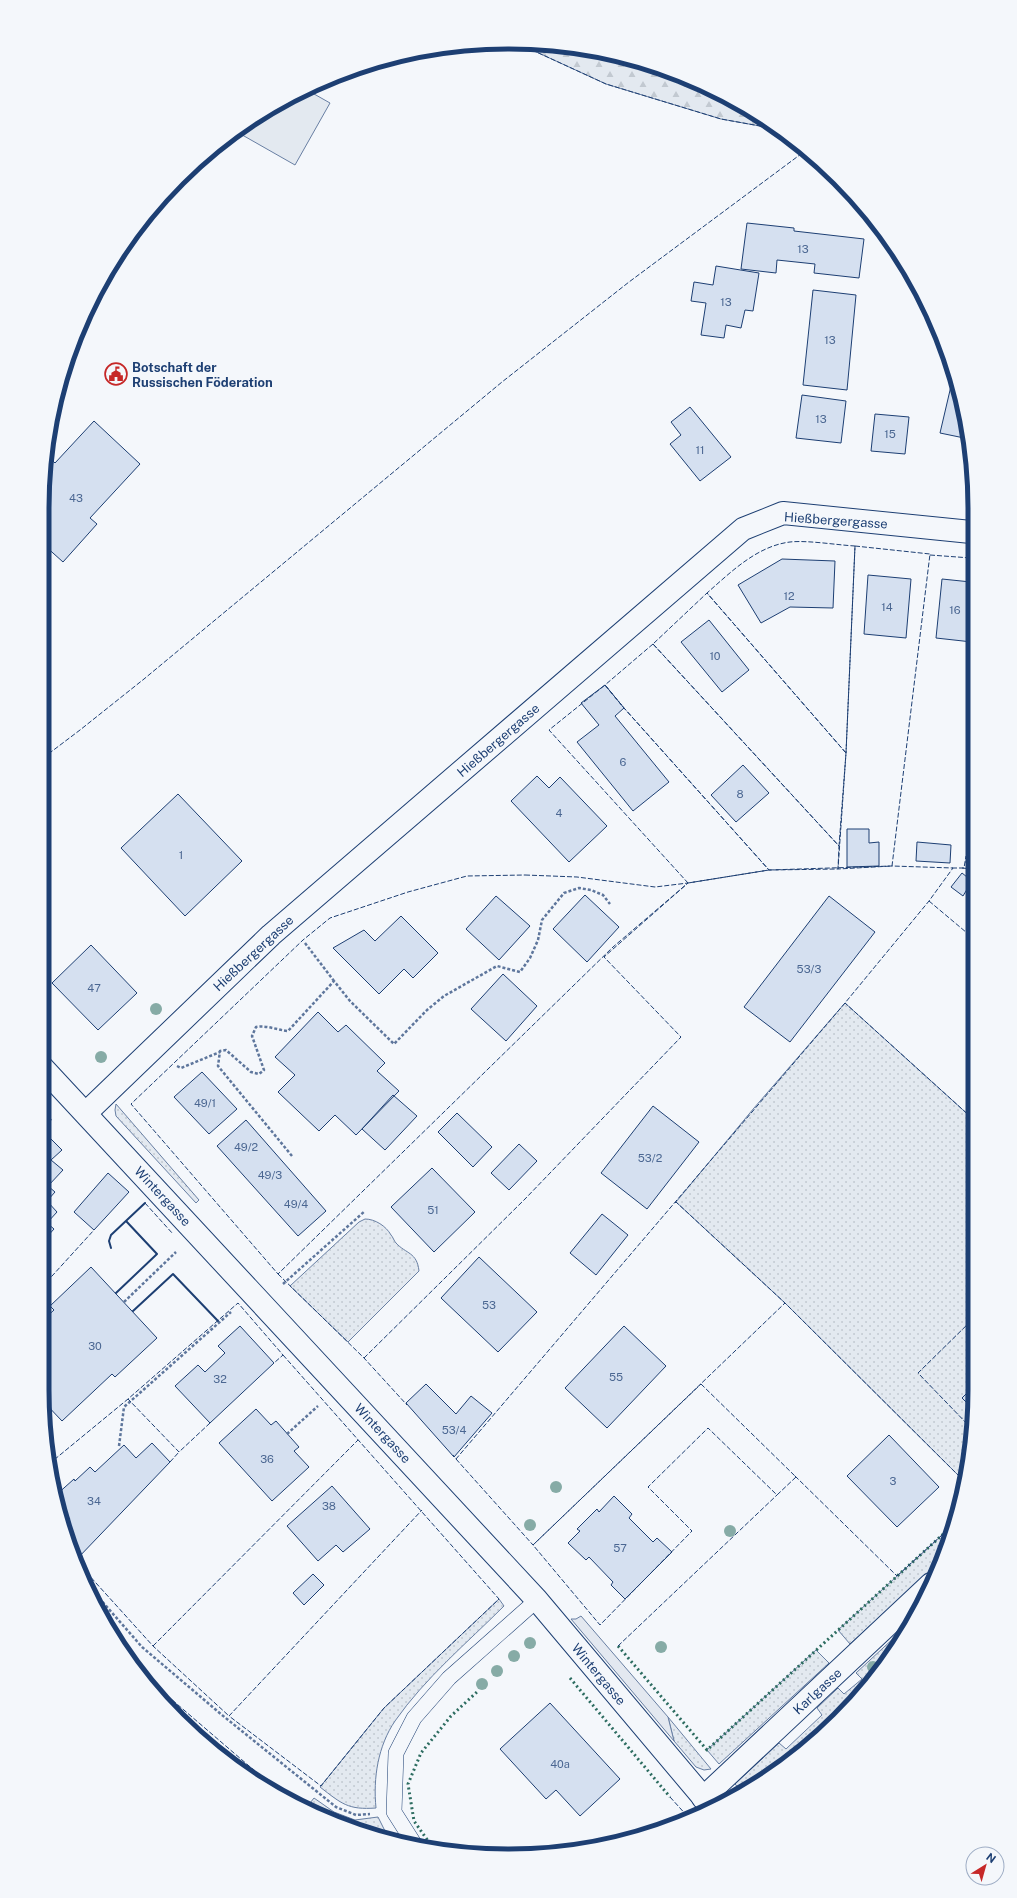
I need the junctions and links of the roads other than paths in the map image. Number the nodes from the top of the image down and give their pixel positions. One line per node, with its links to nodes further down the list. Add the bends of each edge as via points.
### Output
1 (968, 532): 3 (street, Hießbergergasse, via 784,513 743,529 271,935)
2 (49, 1074): 3 (street, Wintergasse)
3 (86, 1113): 4 (street, Wintergasse)
4 (538, 1600): 6 (street, Wintergasse); 7 (lane, via 449,1678 414,1718 396,1753 394,1812)
5 (910, 1612): 6 (street, Karlgasse)
6 (708, 1803)
7 (410, 1838)

